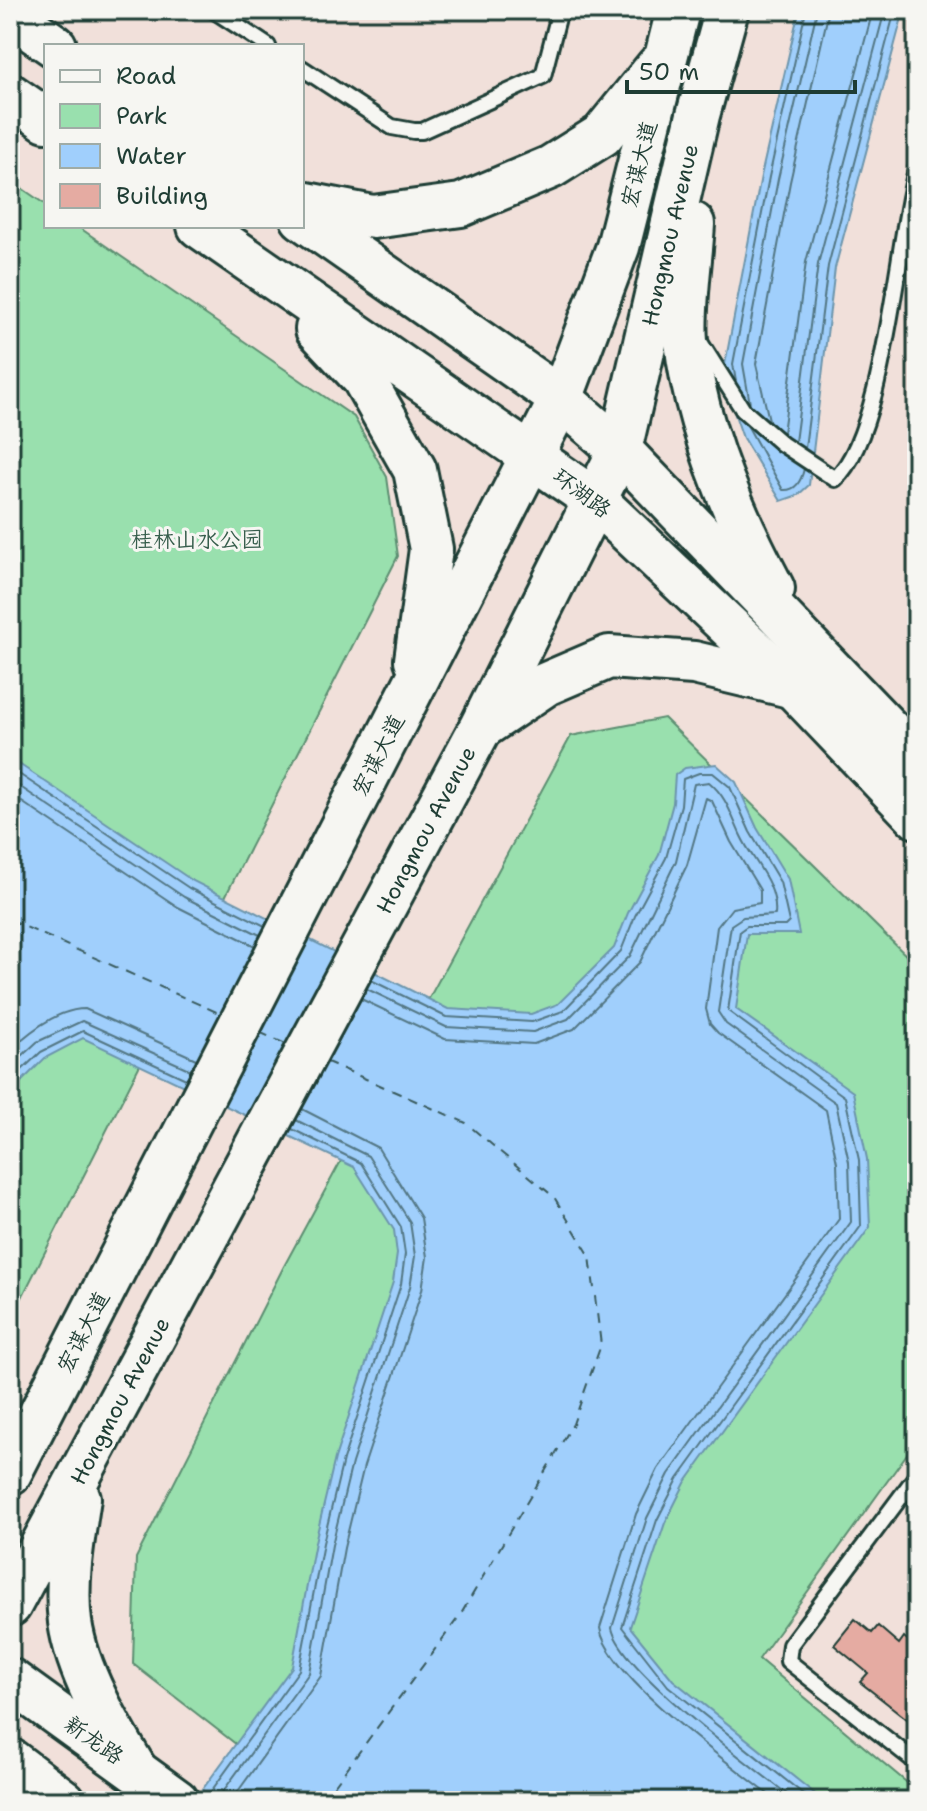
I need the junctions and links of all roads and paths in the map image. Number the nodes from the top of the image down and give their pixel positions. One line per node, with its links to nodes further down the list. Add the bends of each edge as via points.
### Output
1 (213, 10): 7 (lane)
2 (560, 10): 9 (lane, via 543,76 422,131 392,127)
3 (678, 10): 8 (main road, 宏谋大道)
4 (727, 10): 11 (main road, Hongmou Avenue)
5 (10, 15): 6 (main road)
6 (52, 44)
7 (265, 44)
8 (666, 56): 14 (main road, via 602,135 551,167 461,205 373,217); 19 (main road, 宏谋大道, via 618,247)
9 (304, 69)
10 (10, 95): 12 (main road)
11 (698, 115): 18 (main road); 20 (main road, Hongmou Avenue)
12 (44, 119)
13 (917, 166): 18 (lane, via 873,406 849,467 835,479 743,410)
14 (304, 203)
15 (304, 219): 19 (main road)
16 (202, 228): 17 (main road, 环湖路)
17 (262, 269): 21 (main road, 环湖路); 25 (main road, via 363,378 415,470 431,549)
18 (688, 324): 23 (main road, via 686,339 707,434 735,517)
19 (561, 399): 20 (main road); 21 (main road, 宏谋大道)
20 (620, 450): 22 (main road, Hongmou Avenue); 23 (main road)
21 (533, 457): 22 (main road, 环湖路); 25 (main road, 宏谋大道)
22 (596, 501): 24 (main road, 环湖路); 26 (main road, Hongmou Avenue)
23 (796, 633): 27 (main road)
24 (793, 687): 26 (main road, via 694,663 609,657 546,684); 28 (main road, 环湖路)
25 (412, 690): 29 (main road, 宏谋大道, via 178,1149)
26 (481, 727): 30 (main road, Hongmou Avenue)
27 (917, 759)
28 (917, 817)
29 (21, 1440): 31 (main road, 宏谋大道)
30 (84, 1469): 33 (main road, Hongmou Avenue); 35 (main road, via 71,1548 70,1623)
31 (10, 1473)
32 (917, 1475): 37 (lane, via 790,1645 788,1661)
33 (10, 1605)
34 (10, 1680): 35 (main road, 新龙路)
35 (121, 1758): 41 (main road, 新龙路)
36 (10, 1760): 40 (main road)
37 (917, 1763)
38 (10, 1791): 39 (main road)
39 (39, 1801)
40 (64, 1801)
41 (177, 1801)

